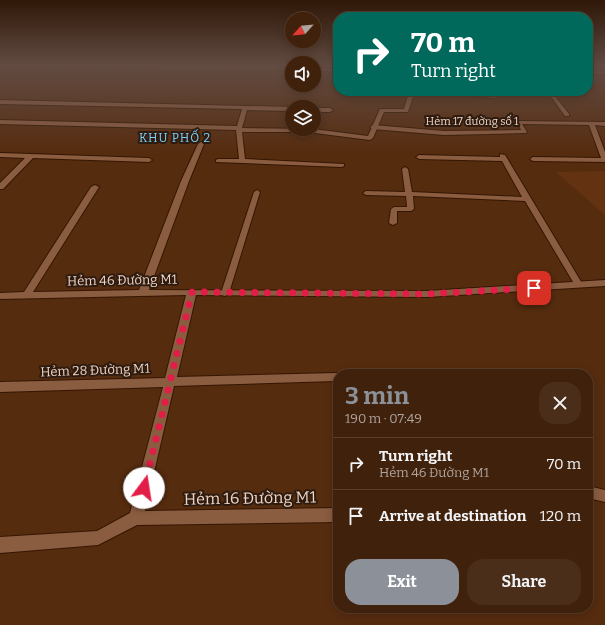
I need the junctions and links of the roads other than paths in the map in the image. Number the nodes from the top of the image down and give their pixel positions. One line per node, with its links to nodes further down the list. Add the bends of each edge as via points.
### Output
1 (410, 96): 12 (street, via 406,111 382,110)
2 (554, 96): 8 (lane)
3 (0, 102): 4 (street)
4 (245, 108): 5 (street); 13 (street)
5 (285, 109)
6 (321, 110): 7 (street)
7 (330, 110)
8 (567, 115)
9 (0, 122): 13 (street)
10 (591, 123): 11 (lane, Hẻm 17 đường số 1); 12 (lane, Hẻm 17 đường số 1, via 519,122 524,132 465,133); 22 (lane)
11 (605, 124)
12 (374, 126): 13 (street, via 370,138 307,130)
13 (239, 129): 24 (street)
14 (201, 144): 37 (street)
15 (500, 152): 19 (lane)
16 (0, 155): 17 (street)
17 (31, 156): 21 (street); 27 (street)
18 (419, 157): 19 (lane)
19 (504, 159): 32 (lane)
20 (533, 159): 22 (lane)
21 (149, 160)
22 (605, 160)
23 (218, 161): 24 (street)
24 (242, 161): 25 (street)
25 (342, 165)
26 (405, 169): 31 (lane)
27 (0, 187)
28 (96, 187): 40 (street)
29 (257, 192): 38 (lane)
30 (366, 193): 31 (lane)
31 (409, 194): 32 (lane); 33 (lane, via 411,209 394,209)
32 (527, 199): 35 (lane)
33 (393, 223)
34 (605, 283): 35 (street, Hẻm 46 Đường M1)
35 (579, 285): 38 (street, Hẻm 46 Đường M1, via 428,294)
36 (192, 292): 37 (street, Hẻm 46 Đường M1); 38 (street, Hẻm 46 Đường M1); 42 (street)
37 (144, 293): 40 (street, Hẻm 46 Đường M1)
38 (225, 293)
39 (0, 296): 40 (street, Hẻm 46 Đường M1)
40 (26, 296)
41 (333, 377): 42 (street, Hẻm 28 Đường M1)
42 (170, 381): 43 (street, Hẻm 28 Đường M1); 47 (street)
43 (0, 387)
44 (593, 493): 45 (lane)
45 (605, 496)
46 (333, 515): 47 (street, Hẻm 16 Đường M1)
47 (136, 518): 48 (street, Hẻm 16 Đường M1, via 98,538)
48 (0, 545)

